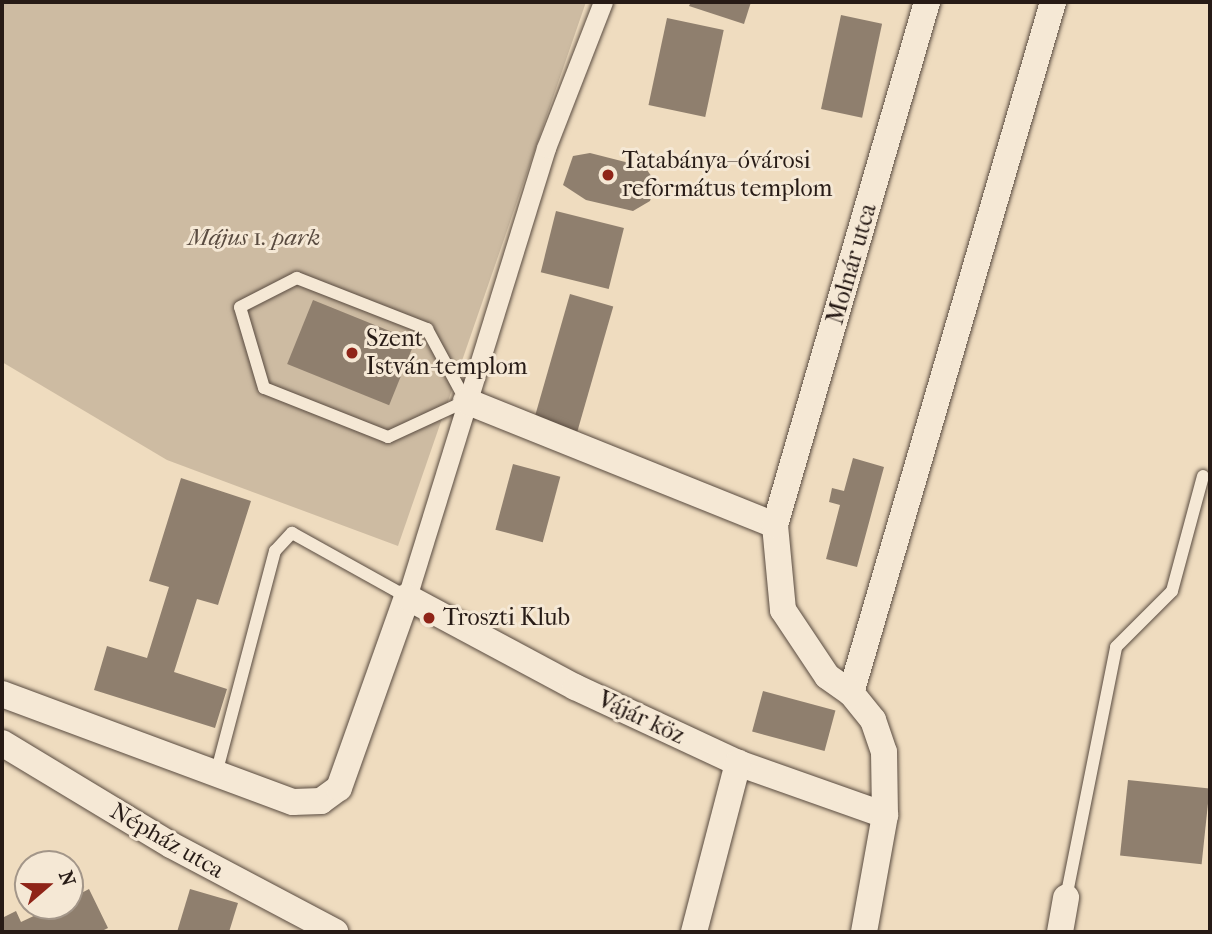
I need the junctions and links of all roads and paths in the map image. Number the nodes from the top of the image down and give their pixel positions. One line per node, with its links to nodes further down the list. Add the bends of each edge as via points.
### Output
1 (603, 2): 4 (street, via 546,148)
2 (927, 2): 6 (street, Molnár utca)
3 (1053, 2): 8 (street)
4 (466, 401): 4 (lane, via 427,329 297,278 240,307 264,388 388,437); 6 (street); 7 (street)
5 (1203, 476): 14 (lane, via 1172,591 1116,648)
6 (775, 526): 8 (street, Molnár utca, via 783,610 804,648 827,676)
7 (407, 597): 11 (street, Vájár köz, via 575,687); 12 (street, via 339,788 321,801 293,802); 12 (lane, via 292,533 275,551)
8 (851, 693): 13 (street, Molnár utca, via 873,720 884,752)
9 (2, 694): 12 (street)
10 (2, 743): 15 (street, Népház utca, via 171,845)
11 (738, 763): 13 (street, Vájár köz); 16 (street)
12 (216, 774)
13 (885, 815): 17 (street, Molnár utca)
14 (1066, 898): 18 (street)
15 (335, 932)
16 (694, 932)
17 (864, 932)
18 (1060, 932)

